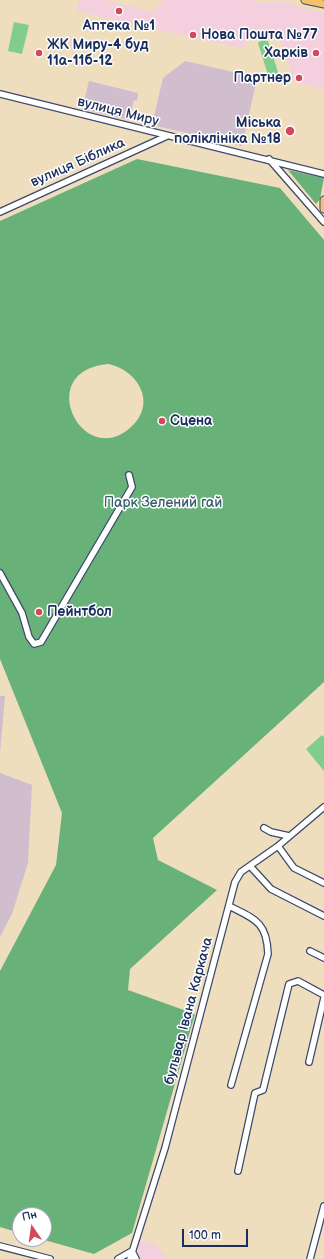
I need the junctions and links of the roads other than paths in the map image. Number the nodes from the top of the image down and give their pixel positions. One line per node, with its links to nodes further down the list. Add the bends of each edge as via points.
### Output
1 (305, 0): 2 (main road)
2 (324, 4)
3 (0, 94): 4 (street, вулиця Миру)
4 (167, 136): 5 (street, вулиця Миру); 9 (street, вулиця Біблика)
5 (269, 159): 6 (street, вулиця Миру); 10 (street)
6 (324, 174)
7 (324, 200): 8 (main road)
8 (324, 209)
9 (0, 212)
10 (324, 222)
11 (129, 475): 12 (street, via 132,487 41,642 34,644 29,637 22,613)
12 (0, 574)
13 (324, 807): 15 (street, бульвар Івана Каркача)
14 (264, 828): 15 (street)
15 (289, 836): 16 (street, бульвар Івана Каркача)
16 (278, 846): 17 (street, бульвар Івана Каркача); 18 (street, via 294,868)
17 (250, 866): 19 (street, бульвар Івана Каркача, via 238,875); 20 (street, via 271,889)
18 (324, 883)
19 (229, 906): 25 (street, via 253,919 268,938 268,954); 30 (street, бульвар Івана Каркача, via 165,1148)
20 (324, 916)
21 (310, 951): 22 (street)
22 (324, 958)
23 (324, 996): 24 (street); 26 (street, via 298,981 289,984 263,1090 255,1093)
24 (309, 1062)
25 (231, 1085)
26 (238, 1172)
27 (324, 1206): 28 (street)
28 (322, 1219): 35 (street)
29 (0, 1246): 31 (street)
30 (132, 1251): 32 (street); 33 (street, бульвар Івана Каркача); 34 (street)
31 (50, 1259)
32 (118, 1259)
33 (130, 1259)
34 (136, 1259)
35 (310, 1259)

